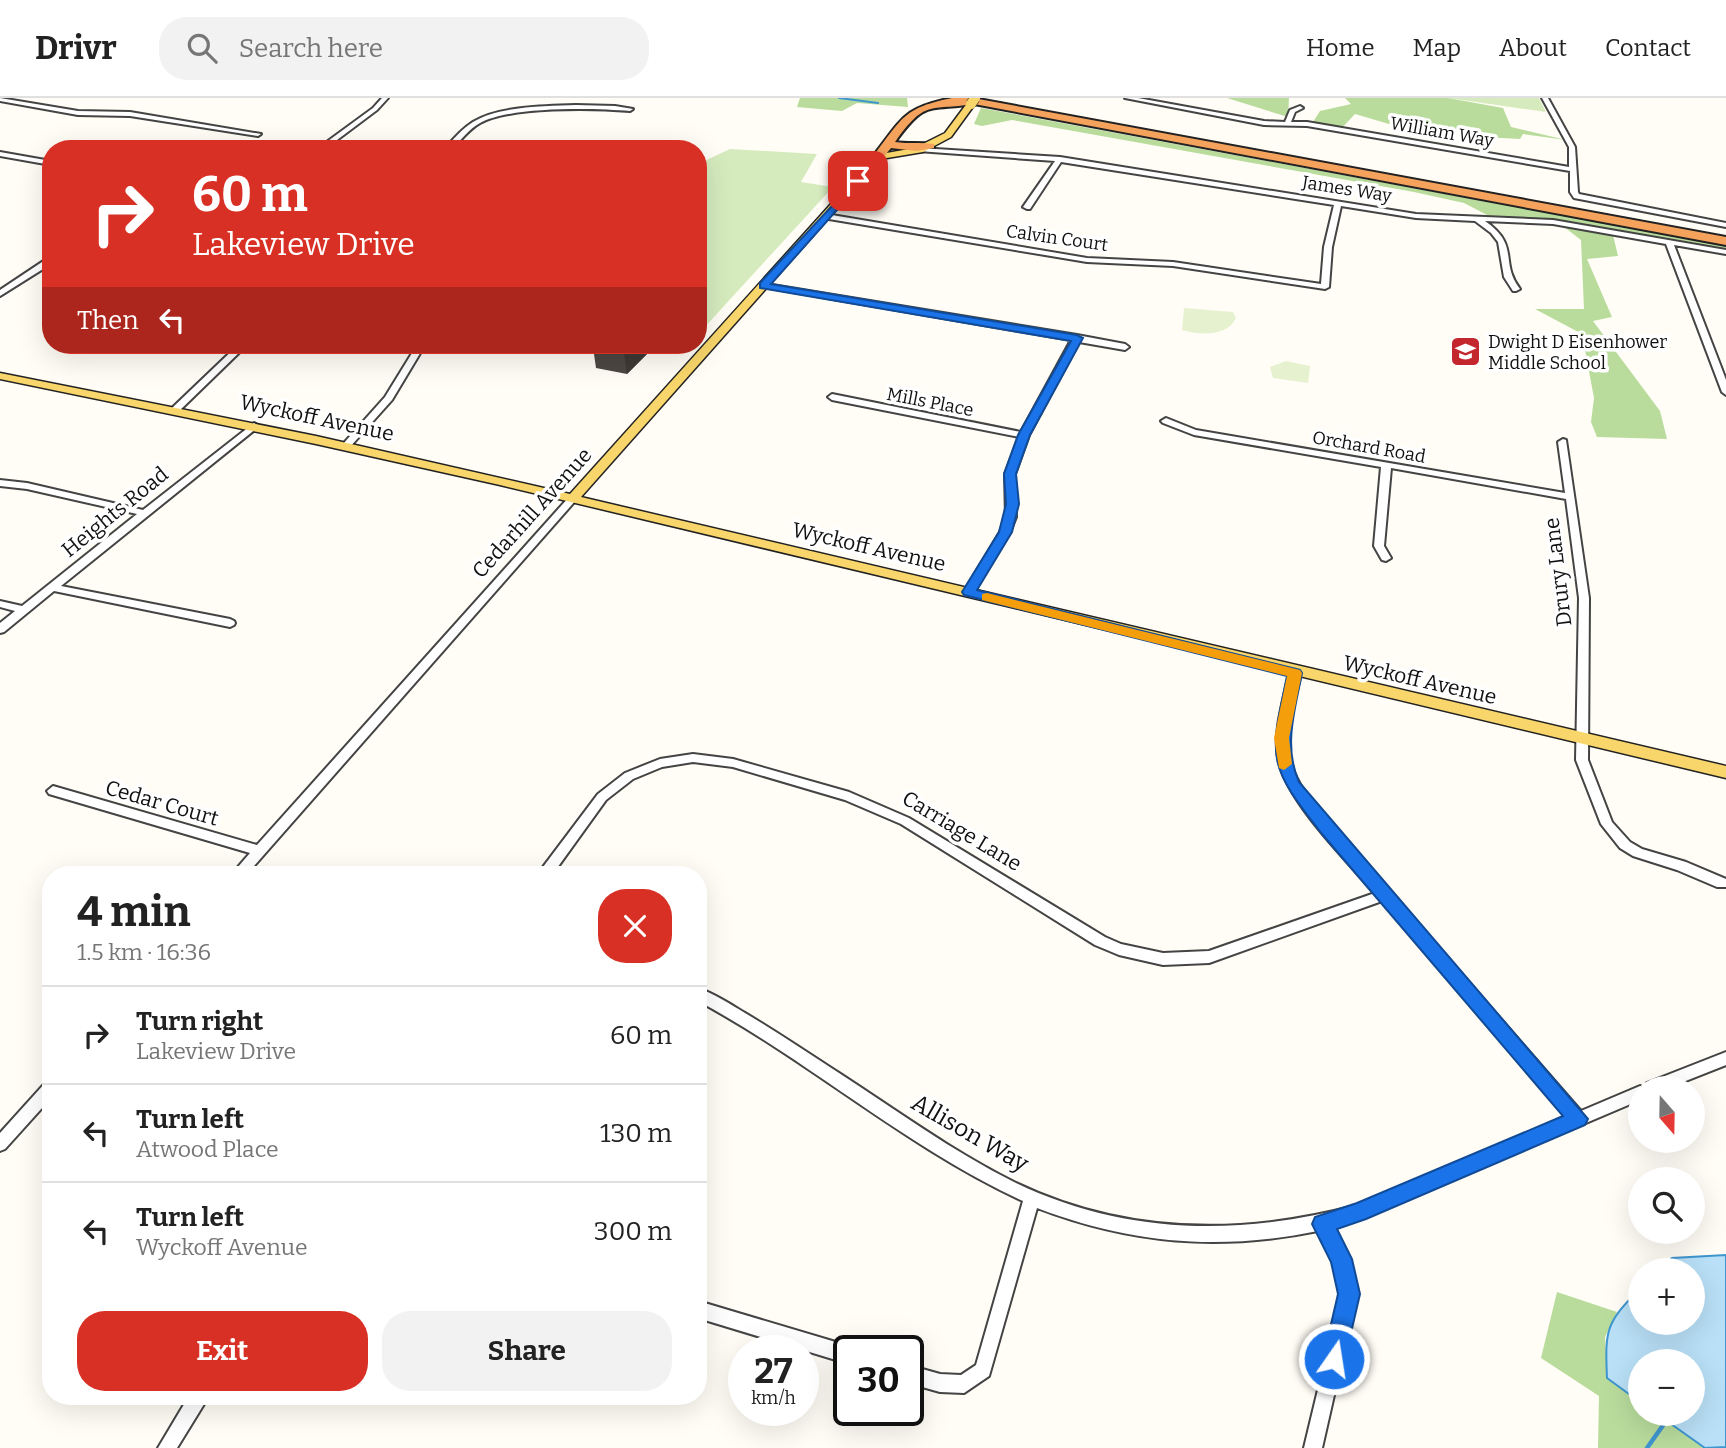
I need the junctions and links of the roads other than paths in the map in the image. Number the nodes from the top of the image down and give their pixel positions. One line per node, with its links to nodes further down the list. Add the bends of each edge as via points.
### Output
1 (385, 98): 16 (street)
2 (957, 98): 11 (highway)
3 (987, 98): 12 (highway)
4 (997, 98): 12 (highway)
5 (1128, 98): 13 (street, William Way)
6 (1545, 98): 25 (street, via 1568,138)
7 (0, 99): 14 (street)
8 (973, 101): 15 (main road, Cedarhill Avenue)
9 (1300, 108): 13 (street, via 1292,111)
10 (630, 109): 17 (street, via 546,110 492,117 475,123)
11 (1023, 110): 18 (highway, via 945,99 914,105); 34 (highway)
12 (1081, 115): 32 (highway)
13 (1287, 124): 25 (street, William Way)
14 (258, 134)
15 (942, 139): 19 (main road, Cedarhill Avenue); 20 (street, James Way, via 949,148)
16 (332, 140)
17 (457, 140)
18 (888, 144): 19 (highway, via 901,151); 22 (highway)
19 (925, 148): 20 (street, James Way); 22 (main road, Cedarhill Avenue); 26 (main road, Cedarhill Avenue, via 876,167)
20 (962, 152): 23 (street, James Way)
21 (0, 154): 24 (street)
22 (878, 157): 26 (main road, Cedarhill Avenue)
23 (1060, 159): 27 (street, James Way); 28 (street)
24 (42, 161)
25 (1574, 170): 31 (street, via 1575,194 1580,198)
26 (858, 181): 29 (main road, Cedarhill Avenue)
27 (1338, 204): 29 (street, Calvin Court, via 1325,287 1173,264 1087,260); 30 (street, James Way, via 1416,216)
28 (1027, 207)
29 (826, 216): 37 (main road, Cedarhill Avenue)
30 (1477, 219): 33 (street, James Way, via 1553,222); 38 (street, via 1502,242 1507,280)
31 (1726, 225)
32 (1726, 234)
33 (1669, 241): 35 (street, James Way); 47 (street)
34 (1726, 241)
35 (1726, 252)
36 (42, 266): 39 (street)
37 (764, 285): 40 (street); 42 (main road, Cedarhill Avenue)
38 (1516, 289)
39 (0, 294)
40 (1077, 338): 41 (street); 52 (street)
41 (1125, 347)
42 (707, 349)
43 (234, 354): 49 (street)
44 (416, 354): 54 (street, via 389,398)
45 (702, 354): 58 (main road, Cedarhill Avenue)
46 (0, 376): 49 (main road, Wyckoff Avenue)
47 (1726, 392)
48 (832, 397): 52 (street, Mills Place)
49 (174, 411): 51 (main road, Wyckoff Avenue)
50 (1166, 421): 55 (street, Orchard Road, via 1194,432)
51 (254, 426): 54 (main road, Wyckoff Avenue); 59 (street, Heights Road)
52 (1024, 435): 62 (street, via 1010,474 1013,504 1005,532)
53 (1563, 442): 57 (street, Drury Lane)
54 (346, 446): 58 (main road, Wyckoff Avenue)
55 (1387, 466): 57 (street, Orchard Road); 60 (street, via 1379,535)
56 (0, 483): 59 (street)
57 (1568, 496): 68 (street, Drury Lane, via 1584,597)
58 (573, 498): 62 (main road, Wyckoff Avenue); 71 (street, Cedarhill Avenue)
59 (145, 513): 61 (street, Heights Road)
60 (1386, 558)
61 (51, 587): 64 (street, Heights Road); 65 (street)
62 (969, 592): 67 (main road, Wyckoff Avenue)
63 (0, 604): 64 (street)
64 (23, 610): 66 (street, Heights Road)
65 (230, 623)
66 (0, 629)
67 (1295, 673): 68 (main road, Wyckoff Avenue); 75 (street, via 1282,738 1285,768 1302,799)
68 (1580, 739): 69 (main road, Wyckoff Avenue); 74 (street, Drury Lane, via 1582,760 1614,835 1638,853)
69 (1726, 772)
70 (53, 791): 71 (street, Cedar Court)
71 (259, 851): 72 (street, Cedarhill Avenue)
72 (246, 866)
73 (552, 866): 75 (street, Carriage Lane, via 614,786 644,769 693,758 733,763 875,807 934,837 1100,941 1140,956 1209,957)
74 (1722, 883)
75 (1385, 895): 81 (street)
76 (707, 999): 83 (street, Allison Way, via 949,1152)
77 (1726, 1058): 78 (street)
78 (1682, 1076)
79 (42, 1097): 82 (street)
80 (1628, 1099): 81 (street)
81 (1578, 1119): 84 (street)
82 (0, 1144)
83 (1032, 1196): 84 (street, via 1076,1215 1162,1233 1248,1235); 87 (street, Allison Way, via 983,1370 964,1384)
84 (1323, 1224): 90 (street, via 1341,1259 1349,1294)
85 (707, 1312): 86 (street)
86 (833, 1351)
87 (924, 1379)
88 (194, 1405): 89 (street)
89 (167, 1448)
90 (1313, 1448)

